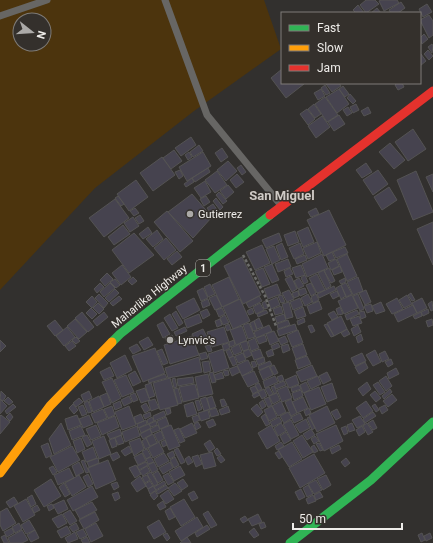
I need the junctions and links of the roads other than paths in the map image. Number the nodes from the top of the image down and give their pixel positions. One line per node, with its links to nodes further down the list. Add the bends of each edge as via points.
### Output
1 (47, 0): 3 (lane)
2 (165, 0): 5 (lane, via 207,115)
3 (0, 16)
4 (433, 91): 5 (main road, Maharlika Highway / 1)
5 (282, 207): 7 (main road, Maharlika Highway / 1, via 235,241 120,334 50,406)
6 (433, 422): 8 (main road, via 371,480)
7 (0, 473)
8 (290, 543)

